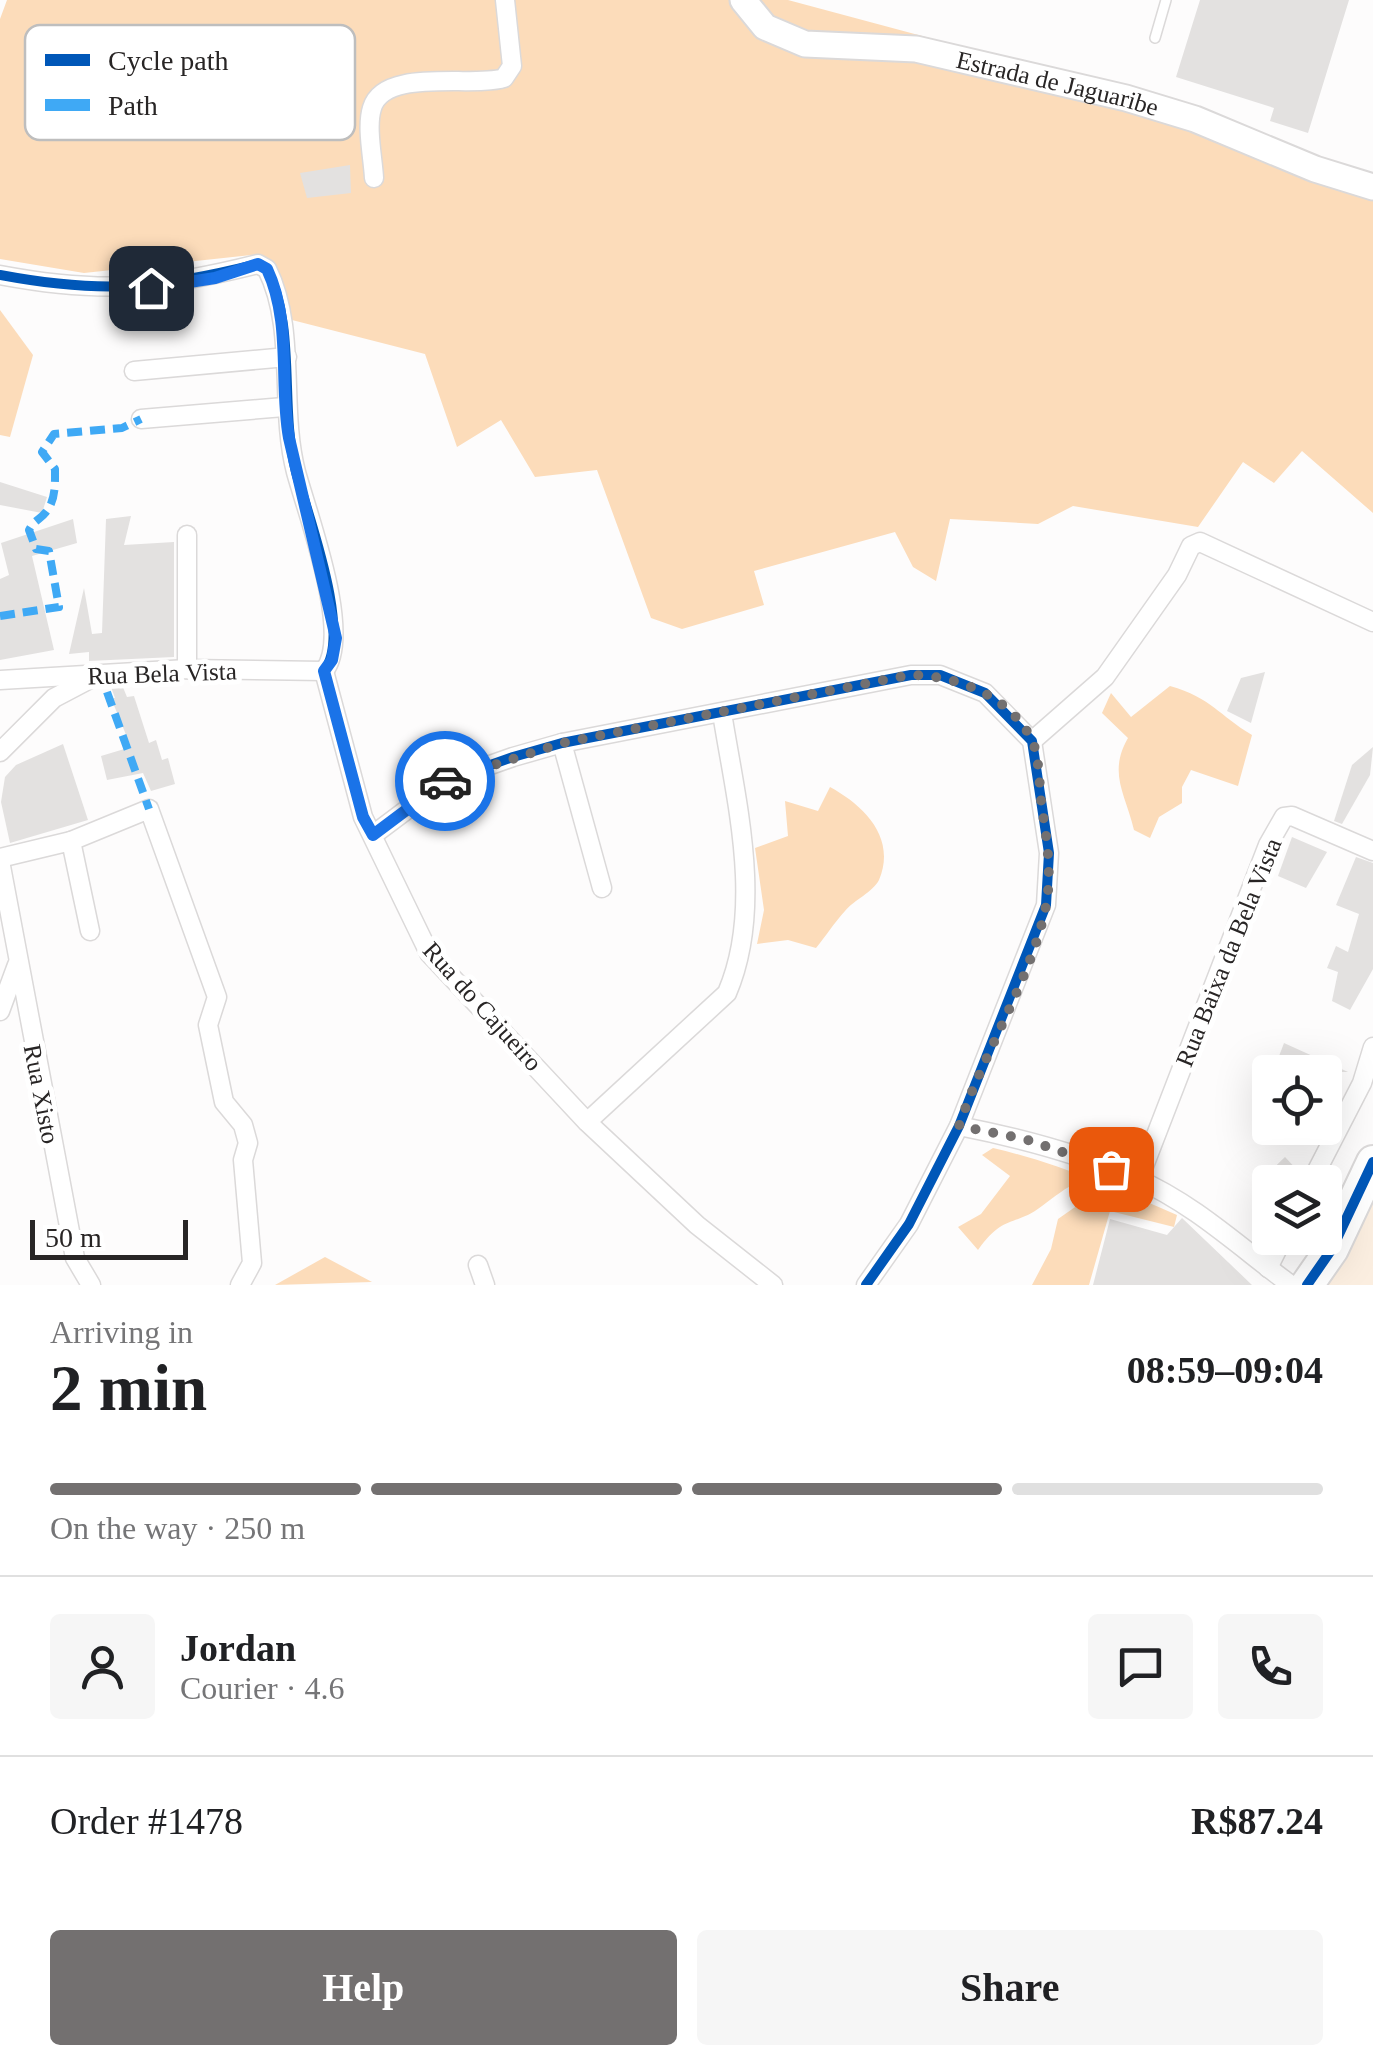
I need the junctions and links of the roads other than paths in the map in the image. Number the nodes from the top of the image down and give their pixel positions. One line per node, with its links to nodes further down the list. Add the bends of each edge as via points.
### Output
1 (504, 0): 5 (street, via 512,66 504,78 402,84 385,92 372,108)
2 (743, 0): 6 (street, Estrada de Jaguaribe, via 765,27 805,44 916,49 1126,98)
3 (1166, 0): 4 (lane)
4 (1155, 38)
5 (374, 178)
6 (1373, 187)
7 (0, 274): 8 (street, Rua do Cajueiro, via 56,286 151,288 258,264 272,279)
8 (286, 356): 9 (street); 10 (street, Rua do Cajueiro)
9 (134, 371)
10 (284, 408): 11 (street); 15 (street, Rua do Cajueiro, via 336,638)
11 (141, 419)
12 (186, 536): 14 (street)
13 (1373, 622): 19 (street, via 1200,542 1105,677)
14 (188, 669): 15 (street, Rua Bela Vista); 16 (street, Rua Bela Vista)
15 (324, 671): 22 (street, Rua do Cajueiro)
16 (101, 674): 17 (street, Rua Bela Vista); 21 (street, via 54,698)
17 (0, 680)
18 (722, 713): 19 (street, via 910,675 940,675 985,693); 20 (street); 32 (street, via 745,901 737,971 727,993)
19 (1032, 741): 33 (street, via 1049,853 1046,905)
20 (562, 743): 22 (street, via 445,781); 26 (street)
21 (0, 752)
22 (373, 835): 32 (street, Rua do Cajueiro, via 430,953)
23 (71, 841): 25 (street); 28 (street); 41 (street, via 149,809 217,997 208,1025 224,1102 248,1143 243,1160 252,1263)
24 (1373, 850): 36 (street, Rua Baixa da Bela Vista, via 1284,817)
25 (0, 859): 27 (street, Rua Xisto)
26 (602, 888)
27 (5, 918): 29 (street, Rua Xisto)
28 (90, 931)
29 (16, 965): 30 (street); 40 (street, Rua Xisto)
30 (0, 1011)
31 (1373, 1047): 35 (street)
32 (588, 1122): 43 (street, Rua do Cajueiro, via 696,1226)
33 (959, 1126): 36 (street, via 1025,1139); 44 (street, via 909,1224)
34 (1373, 1162): 46 (highway, via 1332,1249)
35 (1320, 1165)
36 (1139, 1179): 39 (street)
37 (1274, 1255): 39 (street)
38 (478, 1265): 42 (street)
39 (1268, 1268): 45 (street)
40 (86, 1278)
41 (240, 1285)
42 (485, 1285)
43 (773, 1285)
44 (866, 1285)
45 (1290, 1285)
46 (1306, 1285)

